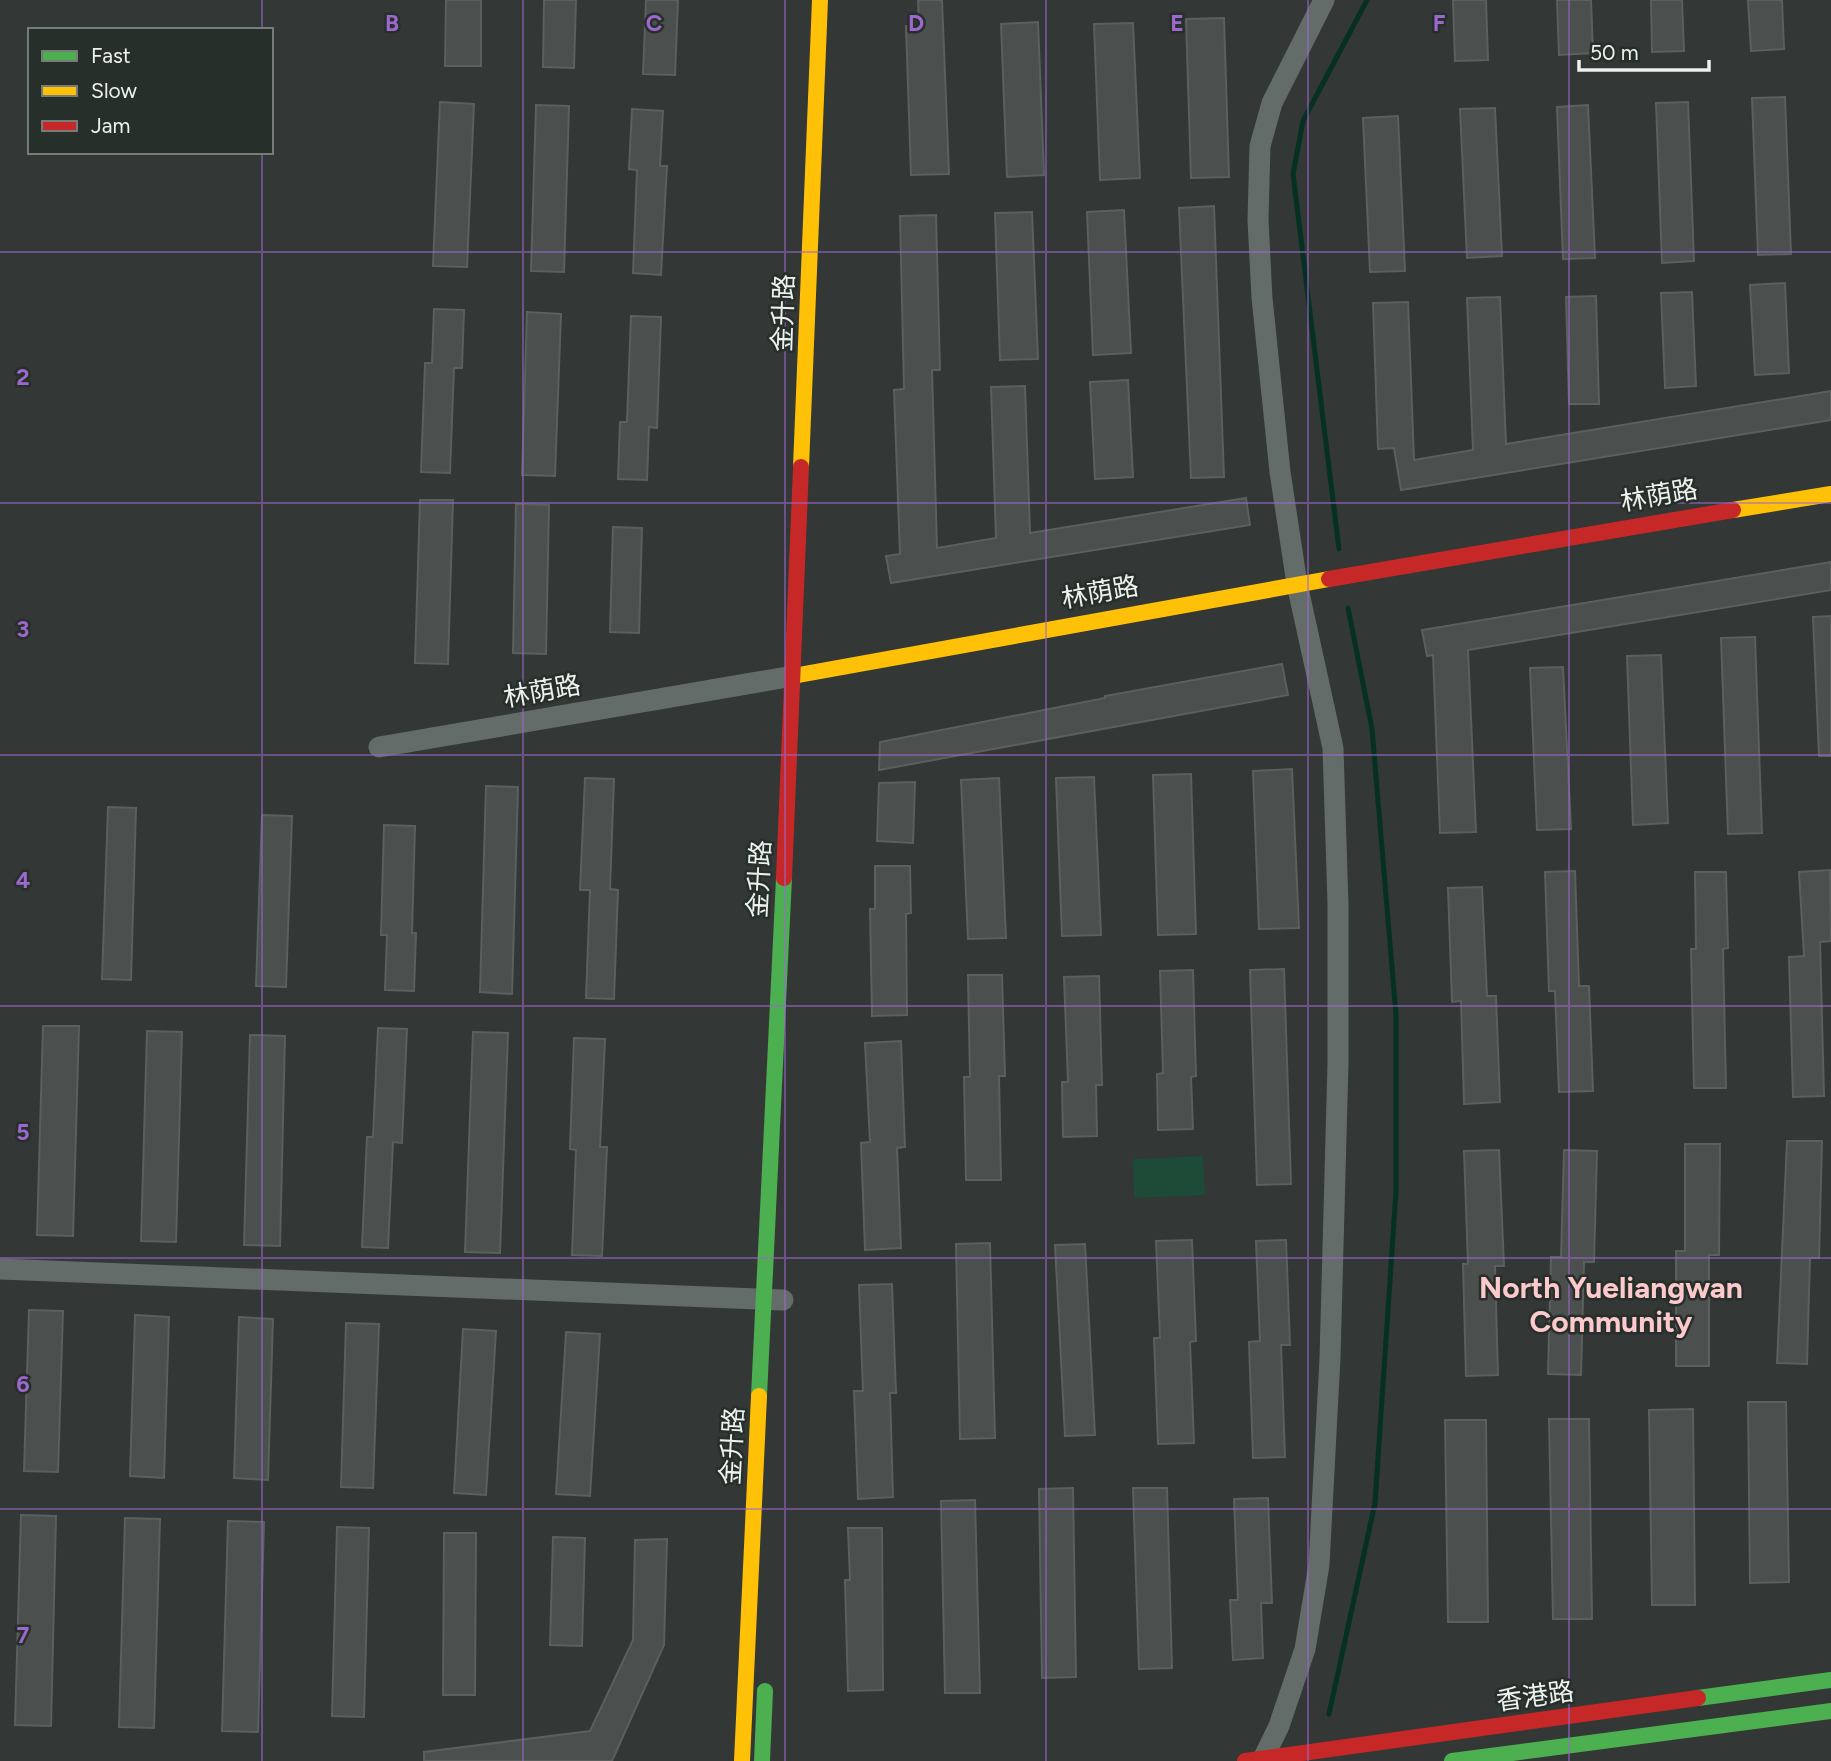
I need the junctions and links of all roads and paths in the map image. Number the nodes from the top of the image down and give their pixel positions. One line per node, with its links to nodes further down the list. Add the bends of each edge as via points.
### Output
1 (820, 0): 5 (main road, 金升路)
2 (1324, 0): 4 (street, via 1272,103 1260,146 1262,298)
3 (1831, 494): 4 (main road, 林荫路)
4 (1297, 584): 5 (main road, 林荫路); 14 (street, via 1333,748 1338,1063 1330,1358 1319,1565 1307,1637 1279,1726)
5 (806, 674): 6 (street, 林荫路); 8 (main road, 金升路)
6 (379, 747)
7 (0, 1269): 8 (street)
8 (778, 1300): 13 (main road, 金升路)
9 (1831, 1680): 14 (main road, 香港路)
10 (765, 1681): 12 (main road)
11 (1831, 1711): 19 (main road, 香港路)
12 (763, 1735): 17 (main road); 18 (main road)
13 (742, 1737): 15 (main road); 16 (main road, 金升路)
14 (1257, 1760)
15 (734, 1761)
16 (742, 1761)
17 (762, 1761)
18 (774, 1761)
19 (1452, 1761)

